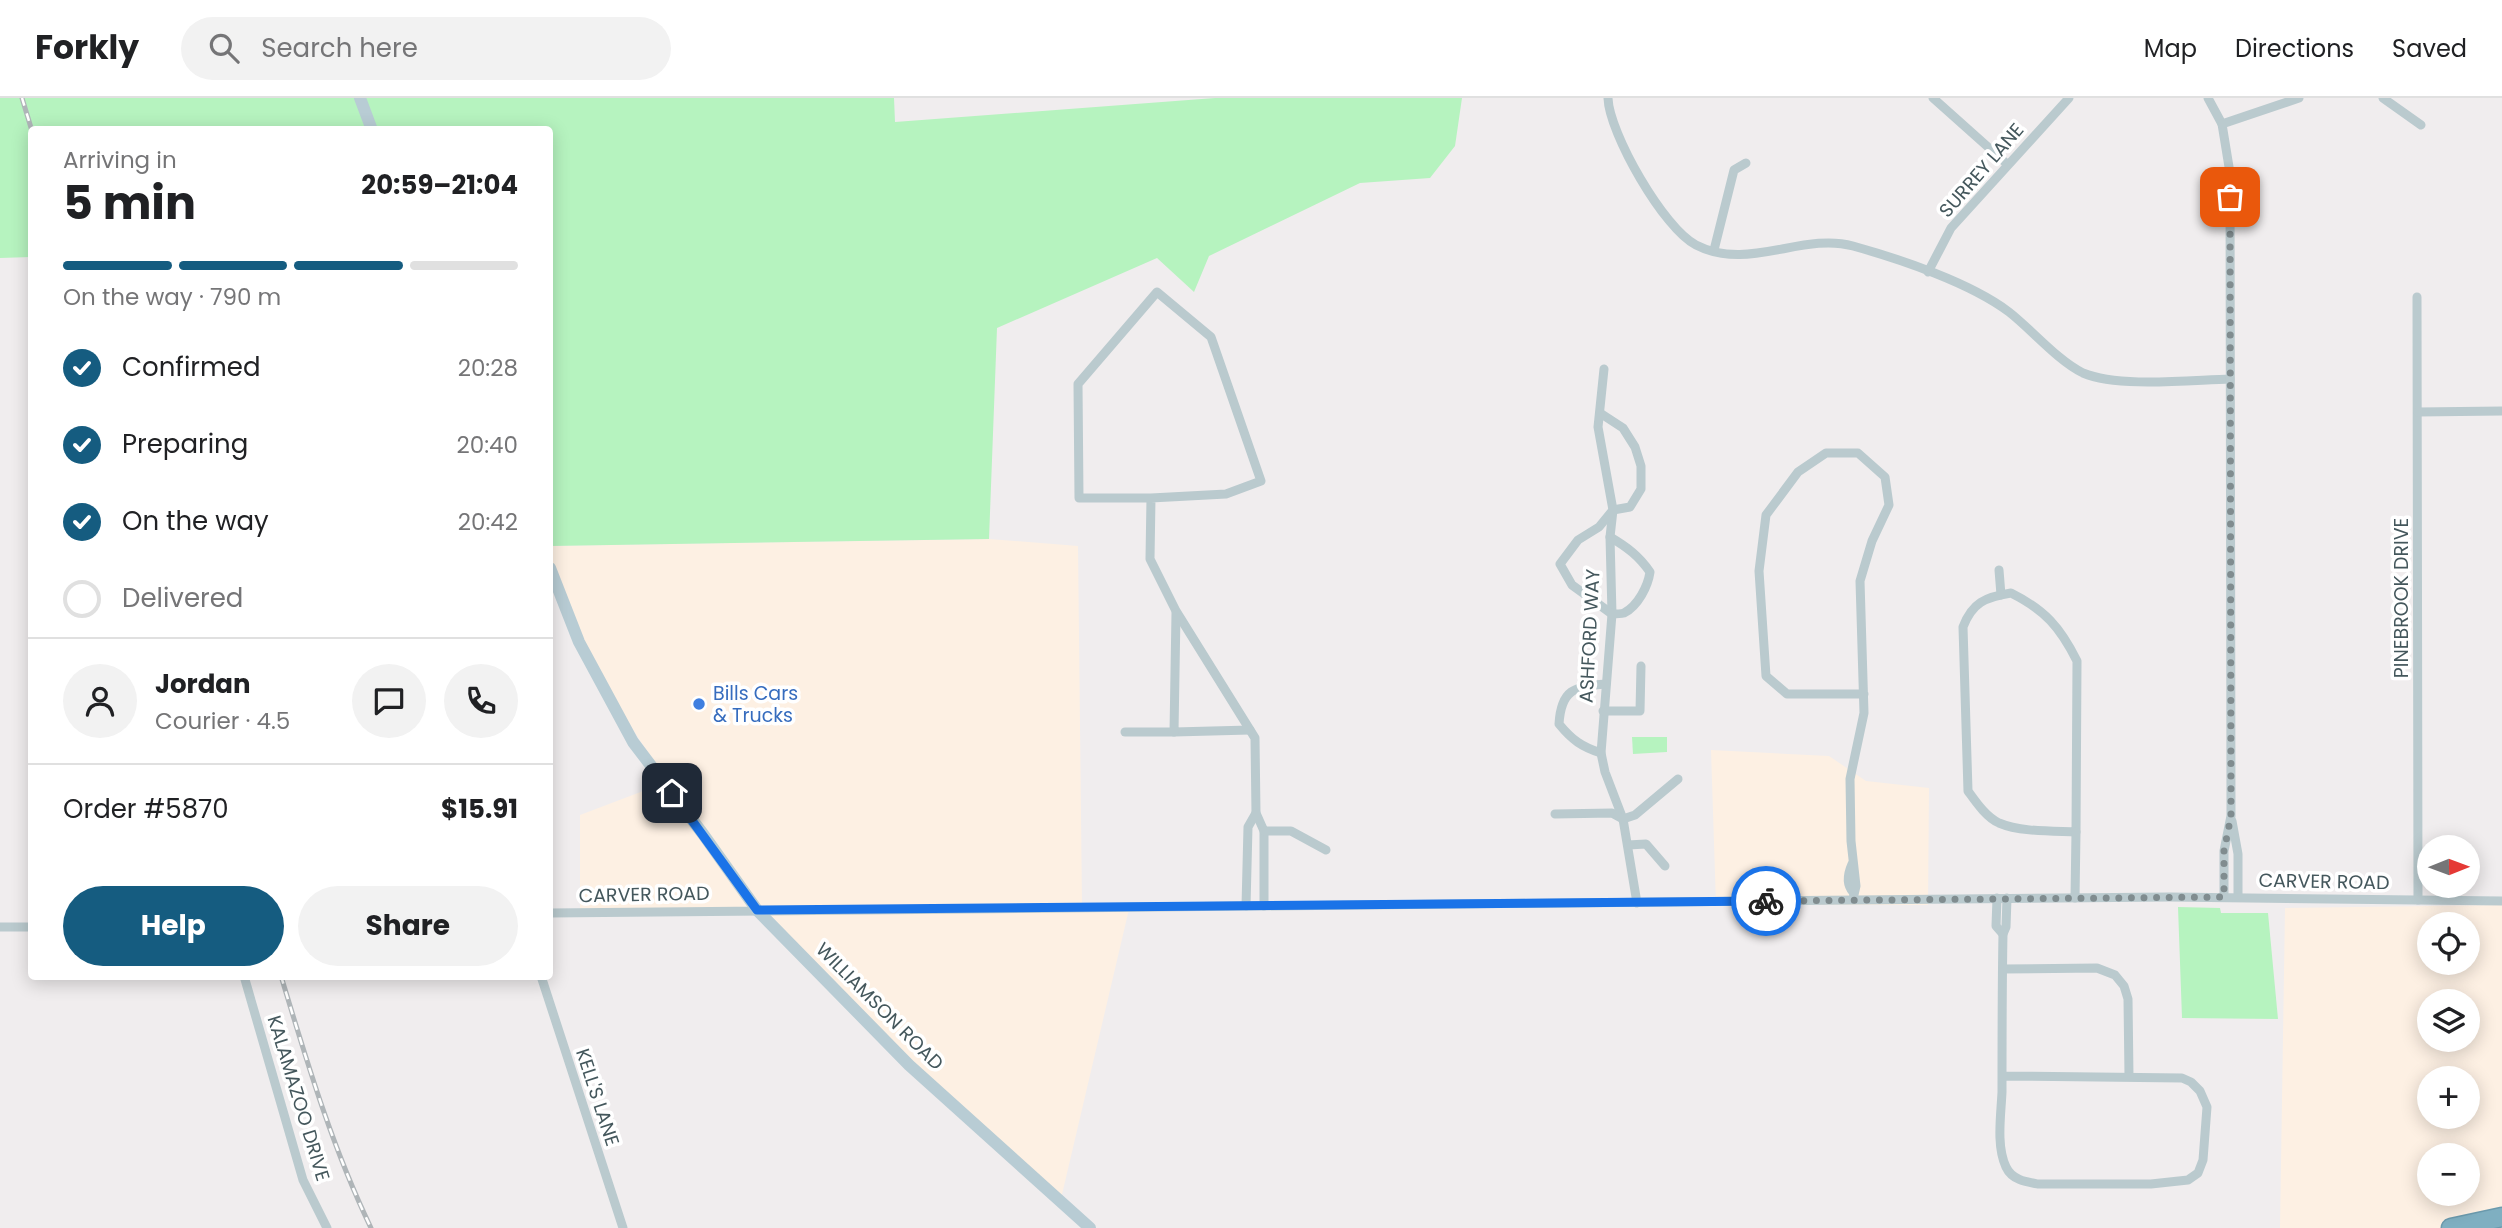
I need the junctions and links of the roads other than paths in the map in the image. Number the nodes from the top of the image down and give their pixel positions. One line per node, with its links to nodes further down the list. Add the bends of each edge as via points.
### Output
1 (359, 98): 10 (main road)
2 (1608, 98): 13 (street, via 1613,123 1667,219 1697,246)
3 (1933, 98): 12 (street)
4 (2068, 98): 12 (street, SURREY LANE)
5 (2208, 98): 8 (street)
6 (2299, 98): 8 (street)
7 (2383, 98): 9 (street)
8 (2222, 124): 17 (street, via 2230,173)
9 (2421, 125)
10 (370, 126)
11 (1746, 163): 13 (street, via 1734,170)
12 (2007, 164): 14 (street, SURREY LANE, via 1951,228)
13 (1714, 250): 14 (street, via 1746,256 1805,246 1850,245)
14 (1928, 272): 17 (street, via 2008,311 2081,372 2133,381)
15 (2417, 297): 19 (street, PINEBROOK DRIVE)
16 (1604, 369): 20 (street, ASHFORD WAY)
17 (2231, 379): 40 (street)
18 (2502, 411): 19 (street)
19 (2418, 412): 52 (street, PINEBROOK DRIVE)
20 (1600, 413): 22 (street, ASHFORD WAY, via 1598,427); 22 (street, via 1623,428 1641,466 1641,489 1630,507)
21 (1150, 498): 21 (street, via 1079,498 1078,384 1157,292 1211,337 1261,481 1226,494); 27 (street, via 1150,559)
22 (1614, 510): 23 (street, ASHFORD WAY); 28 (street, via 1578,540 1560,564 1572,585)
23 (1610, 537): 28 (street, ASHFORD WAY); 28 (street, via 1629,548 1650,572 1648,586 1633,604 1625,612)
24 (1999, 570): 26 (street)
25 (553, 576): 57 (main road, WILLIAMSON ROAD, via 579,642 633,742)
26 (2001, 595): 43 (street, via 2011,593 2052,619 2077,661); 43 (street, via 1976,604 1963,627 1968,791 1998,823)
27 (1176, 611): 33 (street); 35 (street)
28 (1612, 614): 30 (street, ASHFORD WAY)
29 (1641, 666): 32 (street, via 1640,711)
30 (1606, 684): 32 (street, ASHFORD WAY); 36 (street, via 1573,691 1560,705 1559,724 1570,737 1583,748)
31 (1864, 694): 31 (street, via 1860,581 1889,505 1885,477 1858,453 1826,453 1798,472 1766,514 1759,571 1766,676 1787,694); 47 (street, via 1850,779)
32 (1603, 712): 36 (street, ASHFORD WAY)
33 (1250, 730): 35 (street); 38 (street, via 1255,738)
34 (1125, 732): 35 (street)
35 (1174, 732)
36 (1601, 752): 41 (street, ASHFORD WAY)
37 (1678, 779): 41 (street, via 1635,815)
38 (1256, 813): 42 (street); 55 (street, via 1248,827)
39 (1555, 814): 41 (street, via 1612,813)
40 (2231, 816): 48 (street, via 2224,851); 49 (street, via 2238,854)
41 (1623, 819): 44 (street, ASHFORD WAY)
42 (1264, 831): 45 (street, via 1291,831); 56 (street)
43 (2076, 832): 51 (street)
44 (1628, 845): 46 (street, via 1646,844); 54 (street, ASHFORD WAY)
45 (1326, 850)
46 (1665, 866)
47 (1853, 896): 50 (street, CARVER ROAD); 54 (street, CARVER ROAD)
48 (2224, 897): 49 (street, CARVER ROAD); 51 (street, CARVER ROAD)
49 (2238, 897): 52 (street, CARVER ROAD)
50 (2002, 898): 51 (street, CARVER ROAD); 61 (street, via 1996,926 2003,934)
51 (2076, 898)
52 (2418, 900): 53 (street, CARVER ROAD)
53 (2502, 901)
54 (1637, 903): 56 (street, CARVER ROAD)
55 (1246, 906): 56 (street, CARVER ROAD); 57 (street, CARVER ROAD)
56 (1264, 906)
57 (757, 910): 58 (street, CARVER ROAD); 69 (main road, WILLIAMSON ROAD, via 909,1065)
58 (553, 913)
59 (0, 927): 60 (street)
60 (28, 927)
61 (2003, 970): 64 (street); 65 (street, via 2097,968 2115,975 2127,999)
62 (245, 980): 67 (street, KALAMAZOO DRIVE, via 303,1180)
63 (542, 980): 68 (street, KELL'S LANE)
64 (2002, 1076): 65 (street); 65 (street, via 2001,1149 2006,1169 2015,1177 2038,1184 2188,1180 2203,1160 2207,1107 2200,1091 2182,1078)
65 (2129, 1076)
66 (2502, 1217): 70 (highway)
67 (327, 1228)
68 (623, 1228)
69 (1090, 1228)
70 (2451, 1228)

